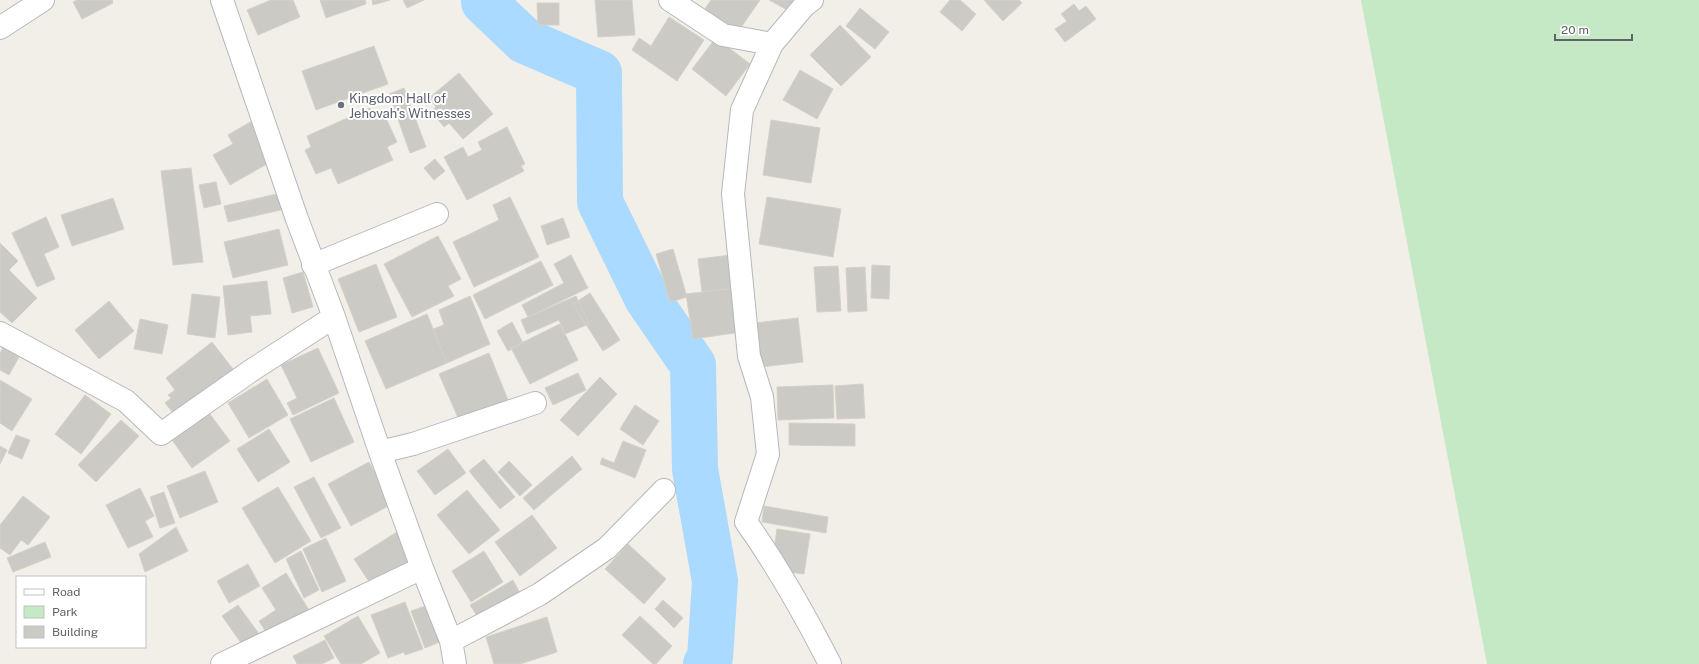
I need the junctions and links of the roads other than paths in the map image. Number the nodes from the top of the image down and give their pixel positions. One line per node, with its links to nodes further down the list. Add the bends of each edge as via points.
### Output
1 (43, 0): 5 (street)
2 (222, 0): 8 (street)
3 (670, 0): 6 (street, via 723,34)
4 (812, 0): 6 (street)
5 (0, 28)
6 (772, 44): 18 (street, via 742,110 733,194 749,356 762,396 768,454 746,522 767,552)
7 (436, 214): 8 (street)
8 (313, 265): 9 (street)
9 (334, 317): 10 (street, via 252,370 161,434 126,401); 12 (street)
10 (0, 334)
11 (535, 403): 12 (street, via 428,439)
12 (380, 452): 14 (street)
13 (664, 490): 15 (street, via 608,548 540,594)
14 (422, 568): 15 (street); 16 (street)
15 (451, 641): 17 (street)
16 (222, 664)
17 (455, 664)
18 (830, 664)

